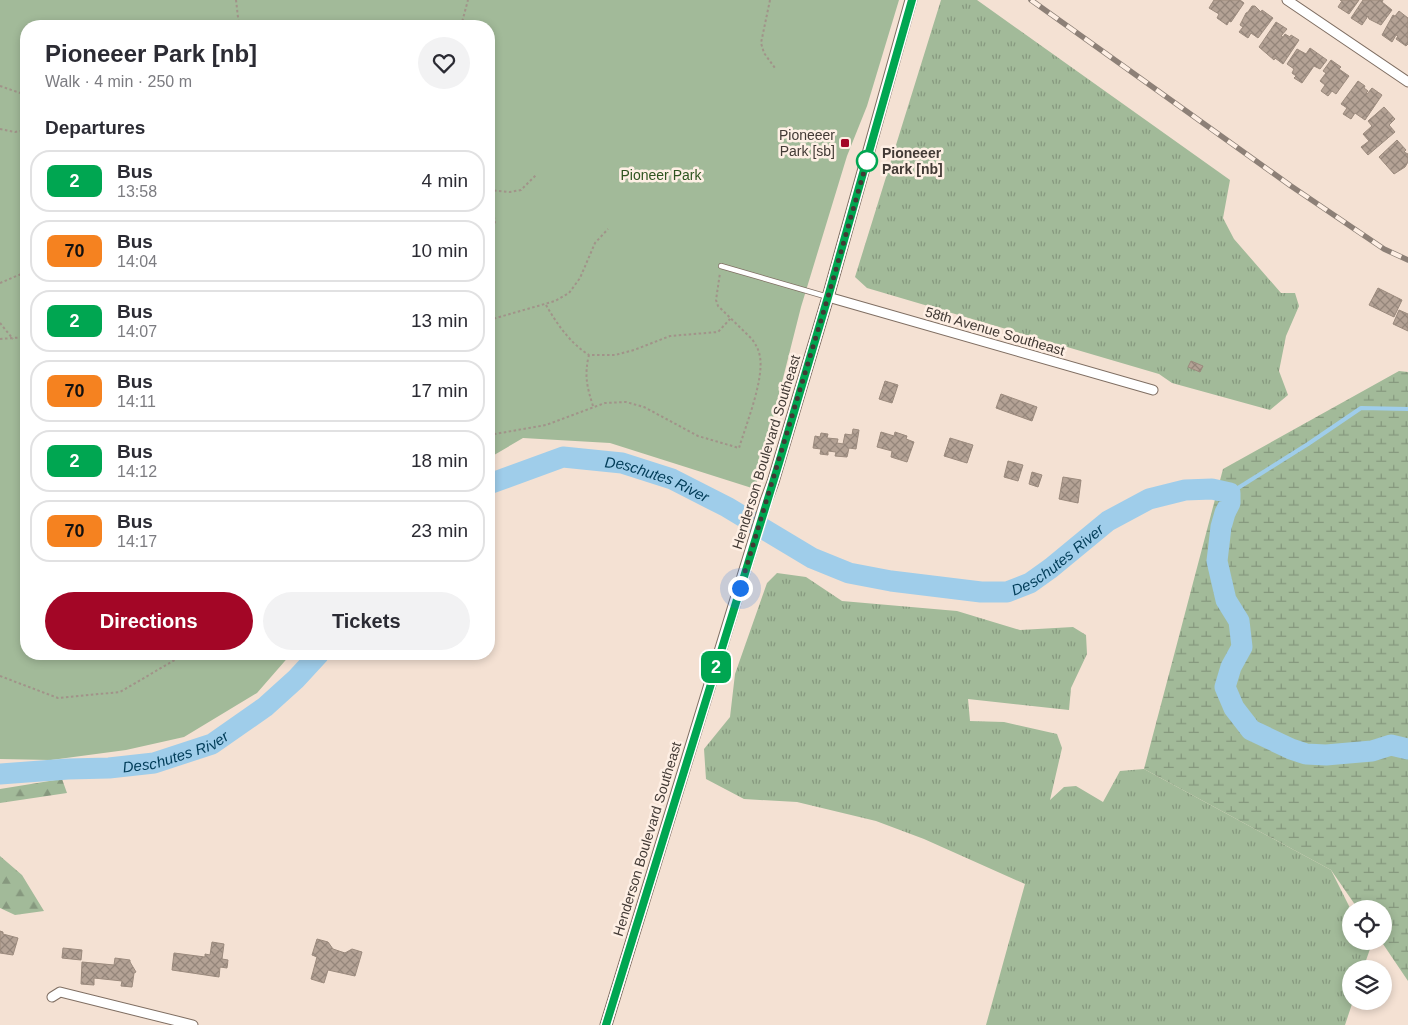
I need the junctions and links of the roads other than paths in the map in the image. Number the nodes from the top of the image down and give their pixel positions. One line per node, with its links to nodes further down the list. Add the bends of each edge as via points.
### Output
1 (912, 0): 5 (street, Henderson Boulevard Southeast)
2 (1286, 0): 3 (street)
3 (1408, 82)
4 (721, 266): 5 (lane)
5 (828, 297): 6 (street, 58th Avenue Southeast); 9 (street, Henderson Boulevard Southeast)
6 (1154, 390)
7 (52, 997): 8 (street, via 60,992)
8 (192, 1025)
9 (606, 1025)

